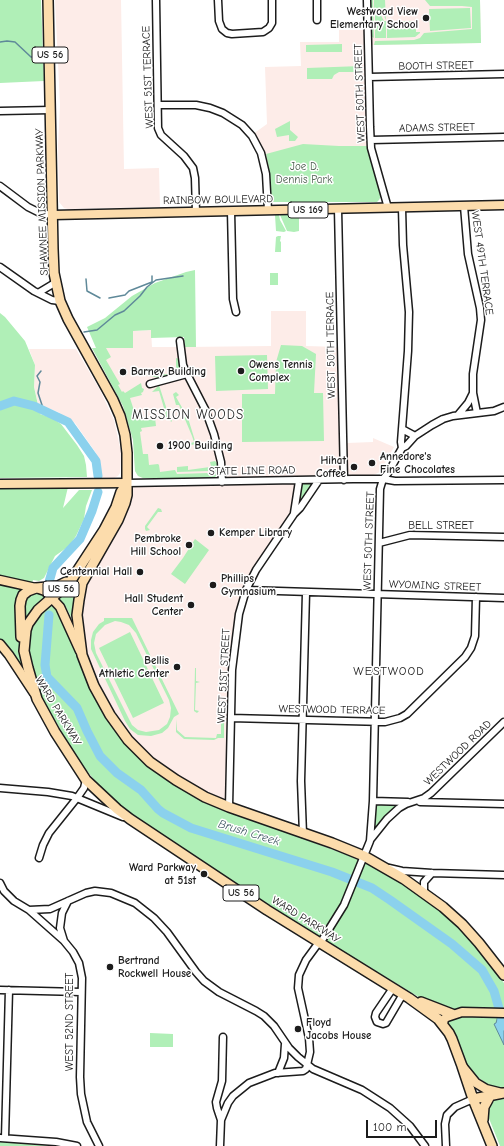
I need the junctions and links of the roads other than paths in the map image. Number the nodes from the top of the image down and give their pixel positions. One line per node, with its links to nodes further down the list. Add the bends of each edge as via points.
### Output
1 (48, 0): 12 (highway, SHAWNEE MISSION PARKWAY / US 56)
2 (156, 0): 10 (street, WEST 51ST TERRACE)
3 (218, 0): 4 (street, via 222,29 232,34 262,32 269,28 272,23)
4 (272, 0)
5 (317, 0): 7 (street)
6 (367, 0): 9 (street, WEST 50TH STREET)
7 (317, 20)
8 (504, 74): 9 (street, BOOTH STREET)
9 (369, 77): 14 (street, WEST 50TH STREET)
10 (158, 105): 21 (street, via 196,105 210,108 242,125 254,139 261,153 266,174); 23 (street, WEST 51ST TERRACE, via 158,128 161,135 193,168)
11 (0, 110): 12 (street)
12 (51, 110): 24 (highway, SHAWNEE MISSION PARKWAY / US 56)
13 (504, 137): 14 (street, ADAMS STREET)
14 (371, 140): 18 (street, WEST 50TH STREET)
15 (0, 186): 24 (street, via 28,207 40,213)
16 (464, 206): 17 (main road, RAINBOW BOULEVARD / US 169); 19 (main road, RAINBOW BOULEVARD / US 169); 33 (street, WEST 49TH TERRACE, via 468,254 480,308)
17 (504, 206)
18 (388, 208): 19 (main road, RAINBOW BOULEVARD / US 169); 20 (main road, RAINBOW BOULEVARD / US 169)
19 (402, 208): 37 (street, WEST 50TH STREET, via 409,330)
20 (338, 209): 21 (main road, RAINBOW BOULEVARD / US 169); 42 (street, WEST 50TH TERRACE)
21 (268, 210): 22 (main road, RAINBOW BOULEVARD / US 169)
22 (231, 211): 23 (main road, RAINBOW BOULEVARD / US 169); 29 (street, via 233,299)
23 (196, 212): 24 (main road, RAINBOW BOULEVARD / US 169)
24 (53, 215): 26 (highway, SHAWNEE MISSION PARKWAY / US 56)
25 (0, 267): 27 (street)
26 (56, 280): 27 (street); 28 (highway, SHAWNEE MISSION PARKWAY / US 56)
27 (38, 293): 28 (street)
28 (60, 301): 47 (highway, SHAWNEE MISSION PARKWAY / US 56, via 120,416 127,453)
29 (236, 312)
30 (180, 341): 31 (street)
31 (186, 374): 32 (street); 45 (street, via 209,417 221,462)
32 (150, 384)
33 (473, 394): 35 (street, WEST 49TH TERRACE); 36 (street)
34 (504, 407): 35 (street)
35 (477, 413): 36 (street)
36 (458, 415): 38 (street, via 432,425)
37 (402, 429): 38 (street); 39 (street, WEST 50TH STREET)
38 (415, 436): 39 (street)
39 (402, 448): 40 (street, WEST 50TH STREET)
40 (383, 479): 42 (street, STATE LINE ROAD); 43 (street, STATE LINE ROAD, via 395,482); 50 (street, WEST 50TH STREET, via 380,489)
41 (318, 480): 42 (street, STATE LINE ROAD); 44 (street, STATE LINE ROAD); 48 (street, WEST 51ST STREET)
42 (344, 480)
43 (504, 480)
44 (299, 481): 45 (street, STATE LINE ROAD); 48 (street, WEST 51ST STREET)
45 (222, 482): 47 (street, STATE LINE ROAD)
46 (0, 484): 47 (main road, STATE LINE ROAD)
47 (127, 484): 51 (highway, US 56); 62 (highway, US 56, via 127,495 118,520 82,583 78,615)
48 (294, 514): 54 (street, WEST 51ST STREET, via 256,570)
49 (504, 537): 50 (street, BELL STREET, via 410,535)
50 (380, 543): 56 (street, WEST 50TH STREET)
51 (93, 548): 53 (highway, via 85,555 66,583); 58 (highway, US 56, via 70,582)
52 (0, 580): 53 (main road)
53 (36, 588): 58 (main road); 61 (highway, via 25,593 21,600 20,634)
54 (246, 590): 55 (street, WYOMING STREET); 64 (street, WEST 51ST STREET, via 235,638)
55 (306, 593): 56 (street, WYOMING STREET); 65 (street)
56 (378, 594): 57 (street, WYOMING STREET); 66 (street, WEST 50TH STREET)
57 (476, 597): 59 (street, WYOMING STREET); 66 (street, WESTWOOD TERRACE, via 475,636 465,658 406,714 392,721)
58 (52, 598): 61 (highway, US 56, via 38,610 28,624); 62 (main road, via 60,607)
59 (504, 598)
60 (0, 644): 63 (main road, WARD PARKWAY)
61 (24, 651): 63 (highway, US 56)
62 (82, 655): 74 (highway, US 56, via 94,686 128,740 150,762 176,780)
63 (38, 699): 68 (highway, WARD PARKWAY / US 56, via 55,732)
64 (231, 718): 65 (street, WESTWOOD TERRACE); 74 (street, WEST 51ST STREET)
65 (302, 720): 66 (street, WESTWOOD TERRACE); 76 (street)
66 (374, 722): 71 (street, WEST 50TH STREET)
67 (504, 722): 72 (street, WESTWOOD ROAD, via 438,787)
68 (86, 780): 70 (street); 75 (highway, WARD PARKWAY / US 56)
69 (0, 788): 70 (street, via 48,792)
70 (77, 798): 75 (street); 79 (street, via 49,832)
71 (373, 801): 72 (street); 77 (street, WEST 50TH STREET)
72 (414, 802): 73 (street); 77 (street, WESTWOOD ROAD, via 396,811)
73 (504, 804)
74 (229, 807): 76 (highway, US 56)
75 (130, 819): 88 (highway, WARD PARKWAY / US 56, via 256,903)
76 (303, 834): 78 (highway, US 56)
77 (370, 841): 78 (street, WEST 50TH STREET)
78 (364, 856): 80 (highway, US 56); 88 (street, WEST 50TH STREET, via 350,893)
79 (39, 858)
80 (386, 868): 81 (street); 84 (highway, US 56)
81 (432, 873): 82 (street); 84 (street, via 424,882)
82 (504, 875)
83 (0, 883): 86 (street, via 14,901)
84 (424, 892): 89 (highway, US 56, via 462,924)
85 (68, 901): 86 (street, via 50,909); 87 (street, WEST 52ND STREET, via 60,921); 101 (street, via 95,892 111,893 134,904 154,918 167,932 204,981 264,1016)
86 (29, 910): 87 (street)
87 (64, 941): 93 (street, WEST 52ND STREET, via 74,952 79,963)
88 (321, 942): 90 (highway, WARD PARKWAY / US 56); 102 (street, WEST 50TH STREET, via 301,967 298,982 309,1038)
89 (504, 975)
90 (393, 988): 94 (highway, WARD PARKWAY / US 56); 94 (street, via 376,1013 377,1022 386,1022)
91 (0, 990): 92 (street)
92 (9, 990): 93 (street); 110 (street)
93 (81, 992): 112 (street, WEST 52ND STREET, via 81,1094 87,1122)
94 (406, 996): 96 (highway); 99 (highway, WARD PARKWAY / US 56)
95 (504, 1013): 97 (main road)
96 (452, 1014): 97 (main road, via 462,1012); 99 (main road, via 444,1019)
97 (488, 1015): 98 (main road)
98 (504, 1018)
99 (443, 1024): 103 (highway, WARD PARKWAY / US 56)
100 (223, 1037): 108 (street, via 222,1081 216,1102)
101 (285, 1042): 102 (street, via 293,1053); 104 (street, via 284,1058)
102 (308, 1065): 104 (street, via 303,1071); 114 (street, via 380,1101 400,1117)
103 (462, 1066): 105 (main road, US 56, via 476,1083 486,1089); 107 (highway, WARD PARKWAY)
104 (278, 1073): 108 (street, via 241,1088 228,1103)
105 (504, 1093): 106 (highway)
106 (490, 1096): 107 (highway); 109 (highway, via 484,1107)
107 (473, 1099): 109 (highway, WARD PARKWAY); 115 (street, via 455,1107 447,1115)
108 (221, 1120): 113 (street)
109 (483, 1123): 116 (highway, WARD PARKWAY)
110 (3, 1138): 111 (street)
111 (77, 1146)
112 (99, 1146)
113 (220, 1146)
114 (425, 1146)
115 (446, 1146)
116 (492, 1146)

